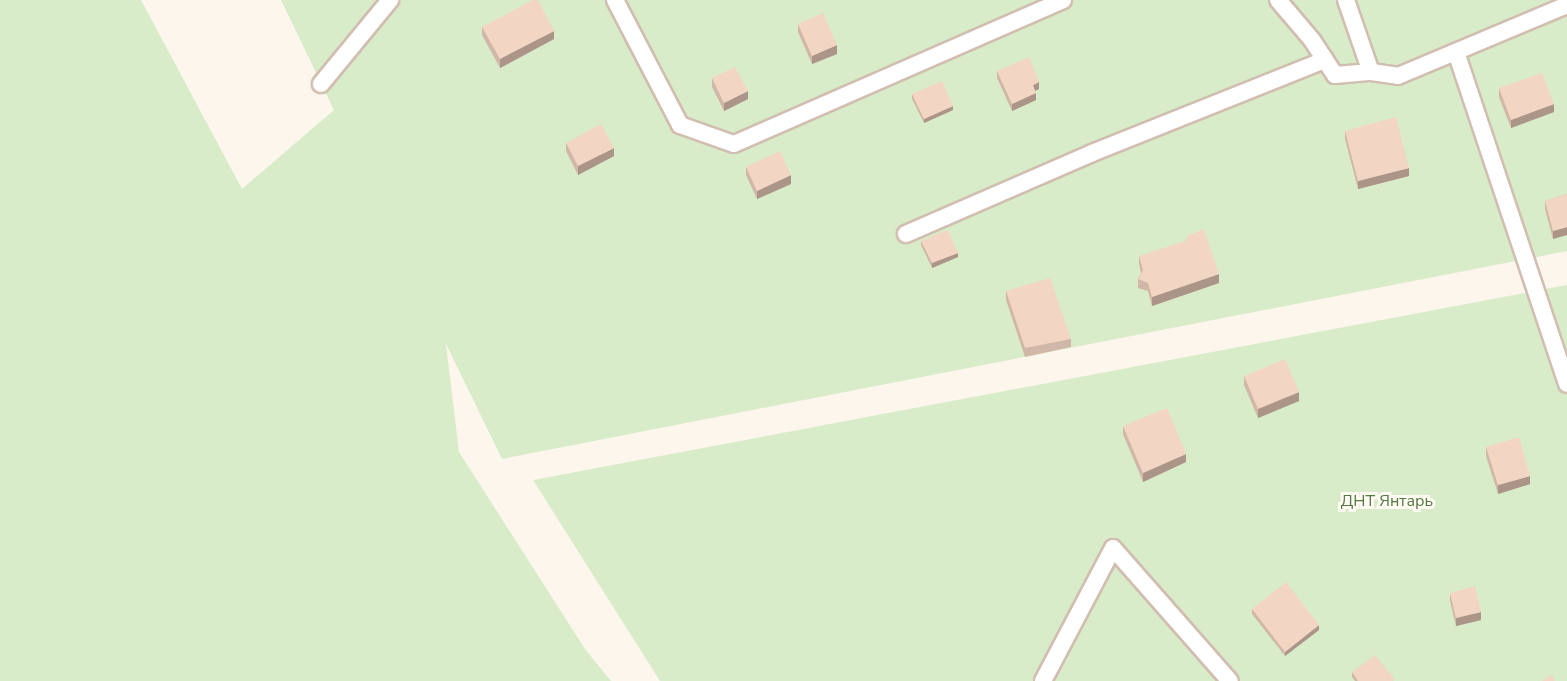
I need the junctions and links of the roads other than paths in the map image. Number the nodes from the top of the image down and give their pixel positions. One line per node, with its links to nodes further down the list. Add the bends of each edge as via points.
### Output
1 (390, 0): 10 (lane)
2 (615, 0): 3 (lane, via 680,125 734,144)
3 (1063, 0)
4 (1278, 0): 8 (lane)
5 (1346, 0): 9 (lane)
6 (1567, 5): 7 (lane)
7 (1456, 52): 9 (lane, via 1398,76); 12 (lane)
8 (1325, 60): 9 (lane, via 1335,75); 11 (lane, via 1092,153)
9 (1371, 72)
10 (321, 84)
11 (906, 234)
12 (1567, 384)
13 (1043, 681): 14 (lane, via 1113,548)
14 (1230, 681)

